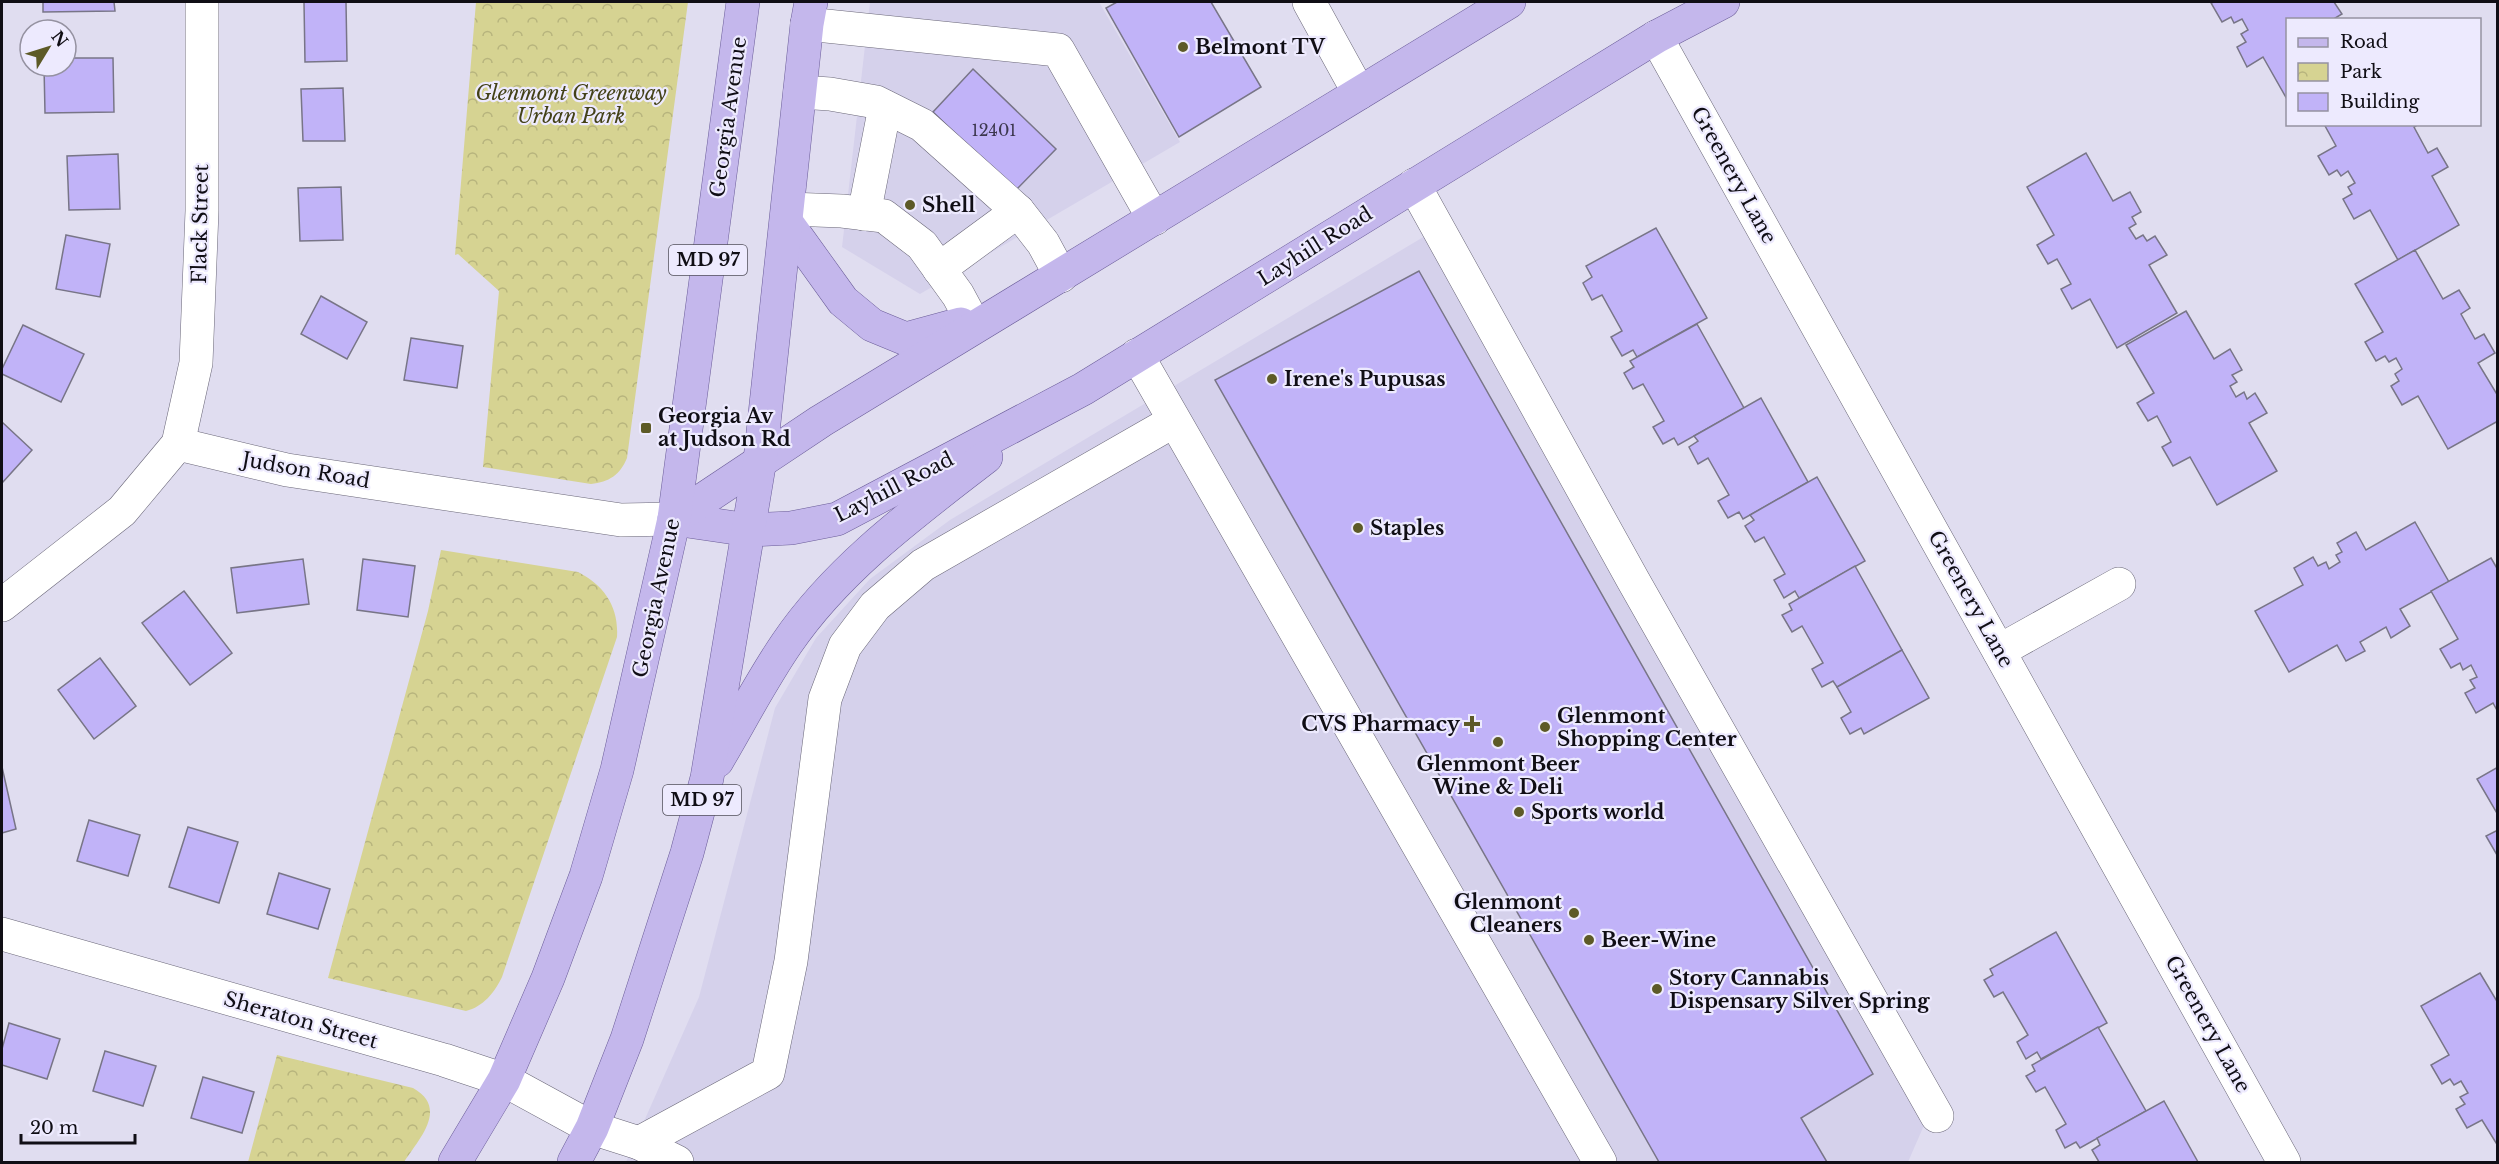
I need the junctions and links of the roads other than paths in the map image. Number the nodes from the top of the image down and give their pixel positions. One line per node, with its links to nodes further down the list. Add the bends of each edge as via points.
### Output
1 (202, 2): 22 (street, Flack Street, via 202,211 196,363)
2 (743, 2): 24 (main road, Georgia Avenue / MD 97)
3 (1309, 2): 9 (street)
4 (1509, 2): 9 (main road)
5 (1723, 2): 7 (main road, Layhill Road)
6 (809, 13): 8 (main road, MD 97); 15 (street, via 1058,50)
7 (1656, 37): 11 (main road, Layhill Road); 28 (street, Greenery Lane)
8 (800, 92): 10 (street, via 876,102); 14 (main road, MD 97)
9 (1359, 93): 15 (main road)
10 (885, 107): 12 (street, via 922,125); 13 (street)
11 (1414, 185): 19 (main road, Layhill Road); 32 (street)
12 (1018, 211): 16 (street); 17 (street, via 1043,243)
13 (864, 214): 14 (street); 16 (street, via 884,216 922,245)
14 (788, 216): 18 (main road, via 843,301 872,325 906,339); 23 (main road, MD 97)
15 (1154, 219): 17 (main road)
16 (939, 269): 18 (street, via 958,295)
17 (1061, 276): 18 (main road)
18 (985, 318): 23 (main road)
19 (1137, 355): 20 (main road, Layhill Road); 21 (street)
20 (1054, 404): 25 (main road, Layhill Road, via 837,519 791,528); 29 (main road, via 923,506 846,573 787,643)
21 (1174, 421): 34 (street, via 923,565 875,606 845,646 825,699 791,961 768,1073); 38 (street)
22 (178, 444): 24 (street, Judson Road, via 287,470 471,498 621,520); 27 (street, via 122,511)
23 (760, 460): 24 (main road); 25 (main road, MD 97)
24 (674, 519): 25 (main road, Layhill Road); 31 (main road, Georgia Avenue / MD 97, via 617,770 586,876)
25 (749, 530): 29 (main road, MD 97)
26 (2119, 584): 28 (street)
27 (2, 605)
28 (1999, 651): 39 (street, Greenery Lane)
29 (707, 778): 33 (main road, MD 97, via 650,972)
30 (2, 934): 31 (street, Sheraton Street)
31 (504, 1080): 33 (street, Sheraton Street); 35 (main road, Georgia Avenue / MD 97)
32 (1937, 1116)
33 (592, 1128): 34 (street, Sheraton Street); 36 (main road, MD 97)
34 (639, 1143): 37 (street, Sheraton Street)
35 (455, 1162)
36 (574, 1162)
37 (677, 1162)
38 (1600, 1162)
39 (2284, 1162)

